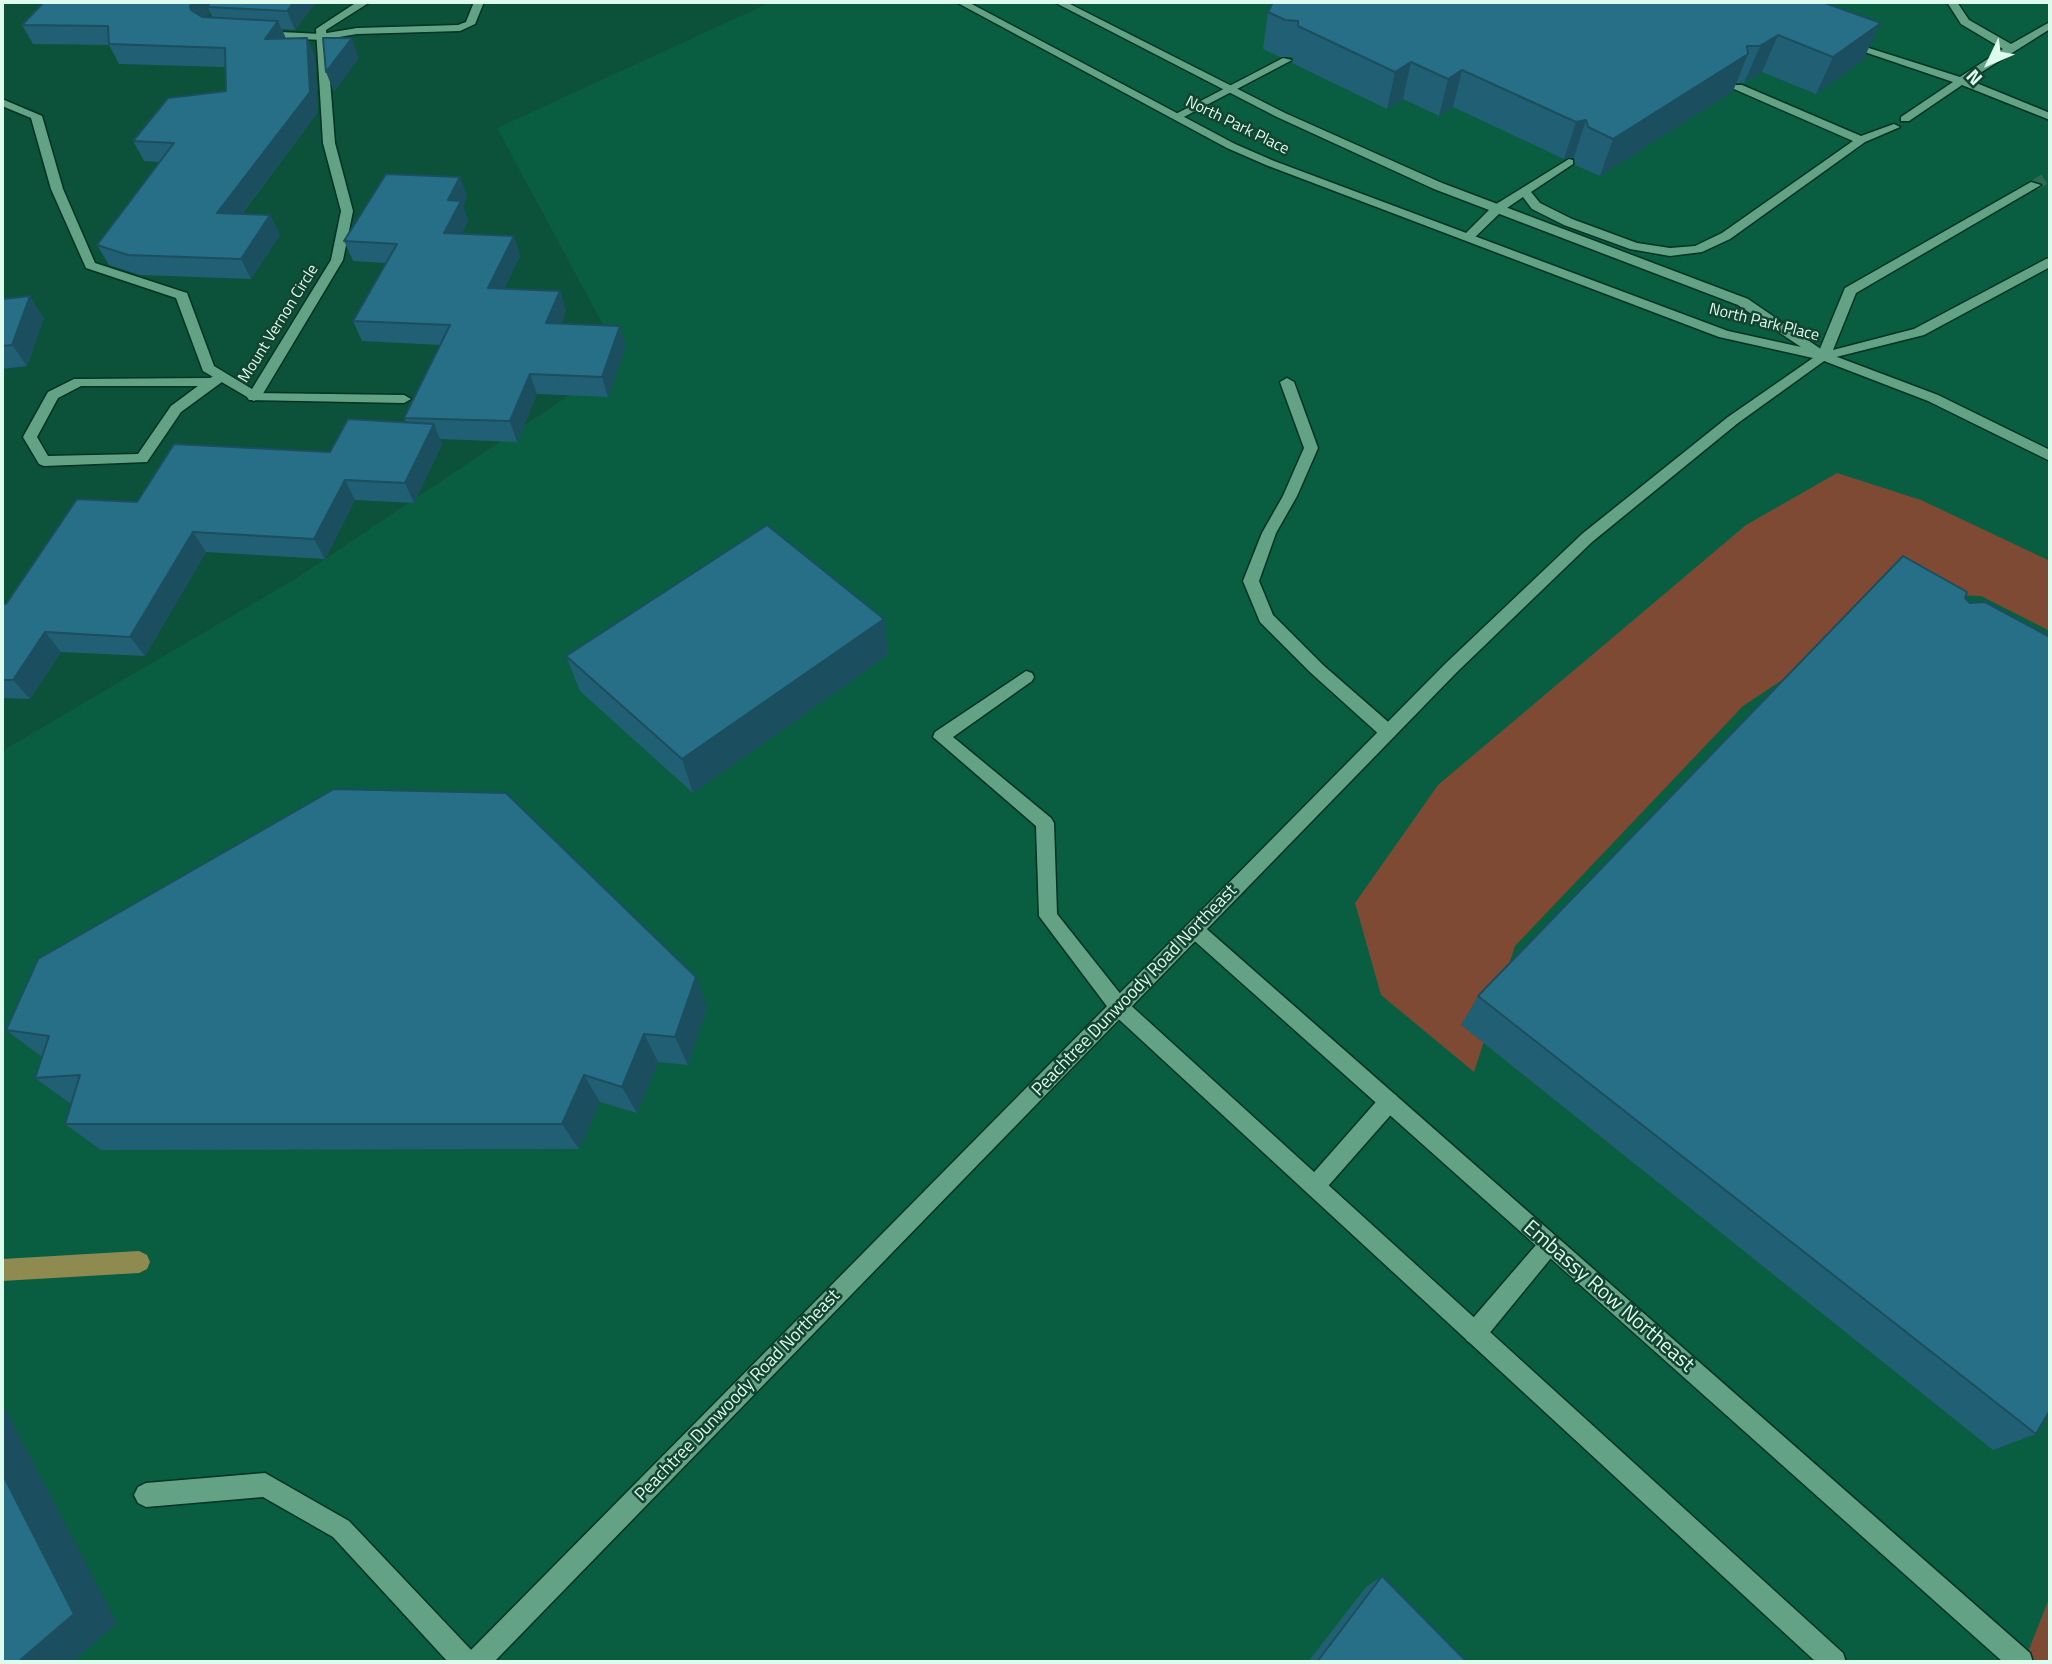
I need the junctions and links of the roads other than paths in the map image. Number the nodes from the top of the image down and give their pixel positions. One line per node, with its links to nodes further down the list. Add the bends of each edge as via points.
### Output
1 (365, 2): 8 (street, via 321,29)
2 (480, 2): 8 (street, via 470,24 460,28 357,31)
3 (961, 2): 16 (street, North Park Place)
4 (1059, 2): 14 (street, North Park Place)
5 (1952, 2): 10 (street, via 1965,22)
6 (2050, 25): 10 (street)
7 (255, 34): 8 (street)
8 (321, 37): 30 (street, Mount Vernon Circle, via 329,143 346,211 337,260)
9 (1835, 41): 12 (street)
10 (2011, 49): 12 (street)
11 (1287, 60): 14 (street)
12 (1961, 81): 17 (street); 18 (street)
13 (1738, 88): 20 (street)
14 (1231, 89): 16 (street); 24 (street, North Park Place, via 1350,147)
15 (2, 102): 28 (street, Mount Vernon Circle, via 36,116 57,189 90,265 182,296 208,369)
16 (1176, 117): 25 (street, North Park Place, via 1270,163)
17 (2050, 117)
18 (1905, 119)
19 (1894, 127): 20 (street)
20 (1861, 140): 23 (street, via 1726,236 1685,251 1634,246 1568,222 1536,206)
21 (1569, 162): 23 (street)
22 (2035, 185): 27 (street, via 1850,291)
23 (1524, 191): 24 (street)
24 (1497, 209): 25 (street); 27 (street, North Park Place, via 1743,302)
25 (1466, 238): 27 (street, North Park Place, via 1724,334)
26 (2050, 262): 27 (street, Peachtree Dunwoody Road Northeast, via 1919,332)
27 (1824, 356): 32 (street, via 1933,398); 34 (street, Peachtree Dunwoody Road Northeast, via 1733,420 1587,538)
28 (217, 379): 28 (street, via 176,409 142,459 44,461 30,437 52,395 79,382); 30 (street, Mount Vernon Circle)
29 (1287, 382): 34 (street, via 1311,448 1251,581 1266,618)
30 (254, 397): 31 (street)
31 (404, 399)
32 (2050, 456)
33 (1026, 677): 36 (street, via 941,737 1045,823 1048,916)
34 (1388, 732): 35 (street, Peachtree Dunwoody Road Northeast)
35 (1195, 930): 36 (street, Peachtree Dunwoody Road Northeast); 37 (street, Embassy Row Northeast)
36 (1119, 1007): 38 (street); 43 (street, Peachtree Dunwoody Road Northeast)
37 (1389, 1102): 38 (street); 39 (street, Embassy Row Northeast)
38 (1315, 1186): 40 (street)
39 (1549, 1245): 40 (street); 45 (street, Embassy Row Northeast)
40 (1475, 1333): 44 (street)
41 (146, 1495): 42 (street, via 265,1485 341,1529)
42 (465, 1662)
43 (477, 1662)
44 (1834, 1662)
45 (2021, 1662)

